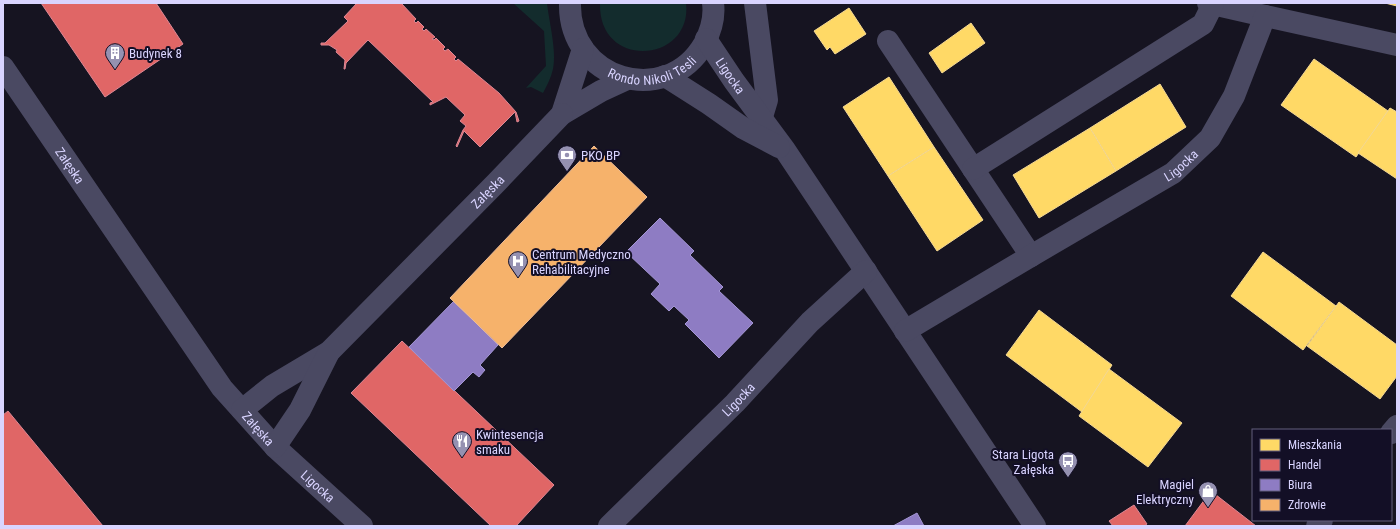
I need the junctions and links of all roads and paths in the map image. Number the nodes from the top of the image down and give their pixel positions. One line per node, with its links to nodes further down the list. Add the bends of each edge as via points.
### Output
1 (570, 3): 9 (street, Rondo Nikoli Tesli, via 574,32)
2 (713, 3): 6 (street, Rondo Nikoli Tesli, via 711,29)
3 (755, 3): 14 (street, via 767,100)
4 (1210, 4): 5 (street); 16 (street, via 1203,24)
5 (1265, 16): 8 (street); 17 (street, Ligocka, via 1234,96 1210,138 1173,173)
6 (706, 39): 11 (street, Rondo Nikoli Tesli, via 690,62); 14 (street, Ligocka)
7 (888, 41): 16 (street)
8 (1397, 45)
9 (583, 49): 12 (street, Rondo Nikoli Tesli, via 607,71); 13 (street)
10 (3, 67): 21 (street, Załęska, via 222,388)
11 (664, 76): 12 (street, Rondo Nikoli Tesli, via 639,80); 15 (street, Ligocka, via 743,128)
12 (627, 78): 13 (street)
13 (562, 114): 20 (street, Załęska)
14 (761, 120): 15 (street, Ligocka)
15 (785, 150): 18 (street, Ligocka)
16 (973, 169): 17 (street)
17 (1031, 256): 19 (street, Ligocka)
18 (866, 271): 19 (street, Ligocka); 24 (street, Ligocka, via 810,322 735,403)
19 (905, 331): 25 (street, Ligocka)
20 (329, 352): 21 (street, via 272,386); 22 (street, Załęska, via 300,410)
21 (242, 410): 22 (street, Załęska)
22 (275, 447): 23 (street, Ligocka)
23 (362, 526)
24 (609, 526)
25 (1035, 526)

